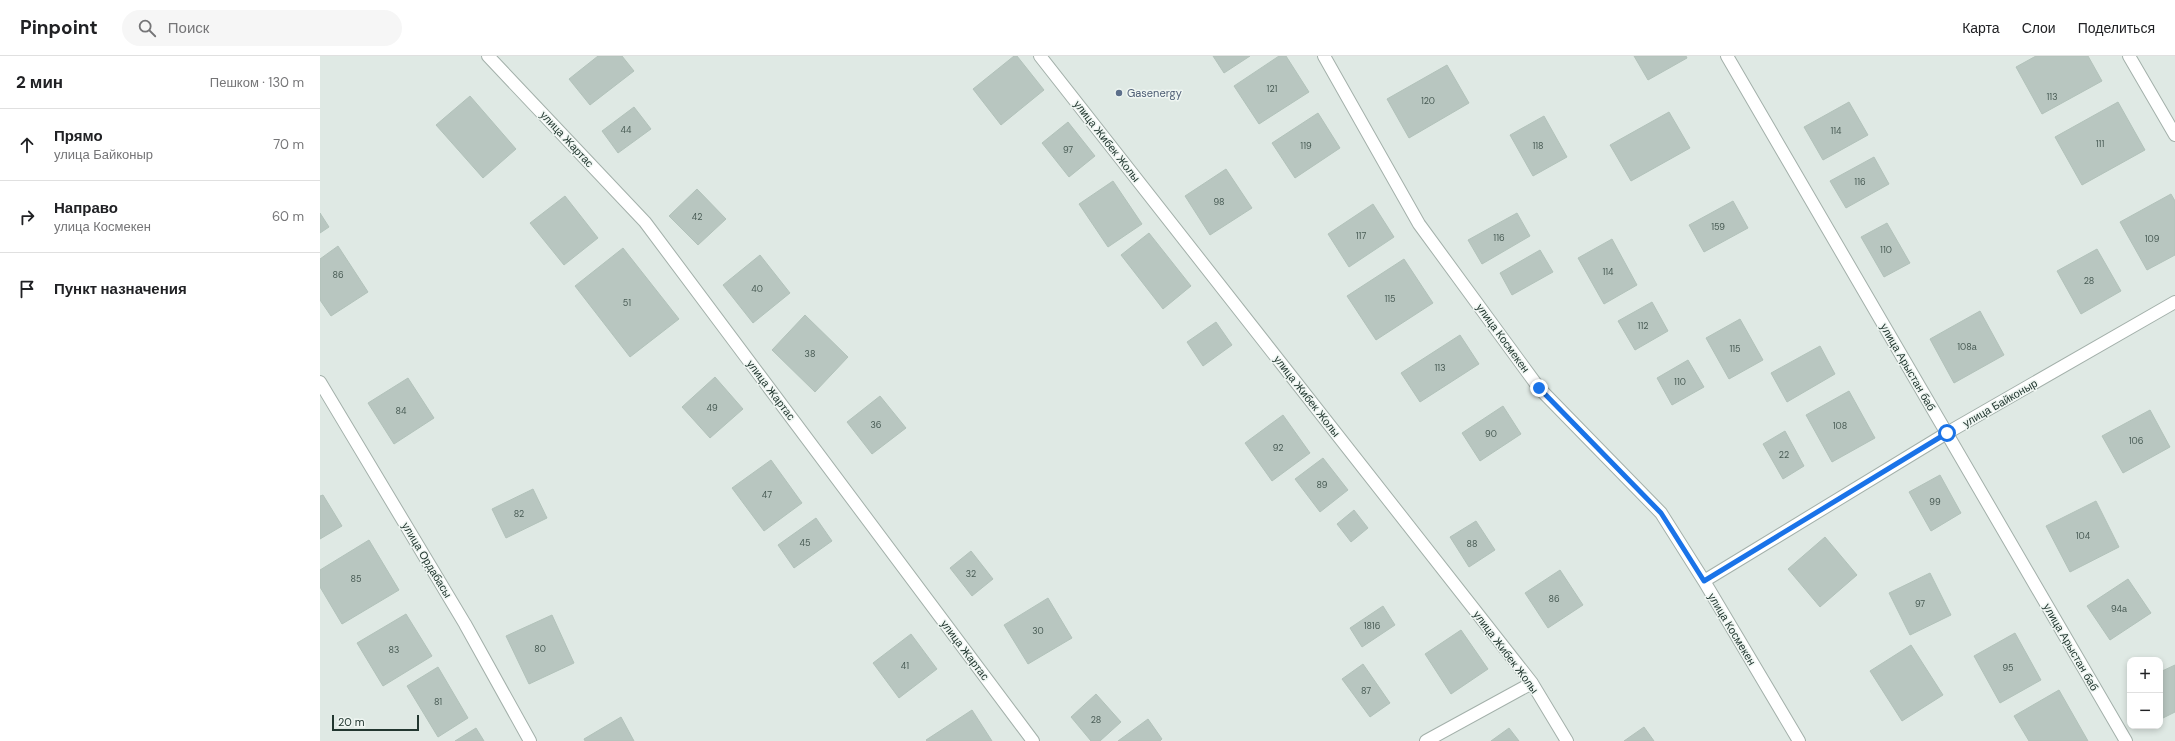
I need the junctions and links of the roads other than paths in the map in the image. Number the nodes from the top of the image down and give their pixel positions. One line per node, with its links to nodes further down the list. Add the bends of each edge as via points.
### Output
1 (488, 56): 13 (street, улица Жартас, via 645,222)
2 (1040, 56): 11 (street, улица Жибек Жолы)
3 (1324, 56): 10 (street, улица Космекен, via 1419,224 1539,388 1661,513)
4 (1727, 56): 9 (street, улица Арыстан баб)
5 (2129, 56): 6 (street)
6 (2175, 134)
7 (2175, 302): 9 (street, улица Байконыр)
8 (320, 382): 12 (street, улица Ордабасы, via 465,624)
9 (1947, 433): 10 (street, улица Байконыр); 17 (street, улица Арыстан баб)
10 (1704, 581): 16 (street, улица Космекен)
11 (1532, 683): 14 (street); 15 (street, улица Жибек Жолы)
12 (530, 741)
13 (1033, 741)
14 (1426, 741)
15 (1567, 741)
16 (1799, 741)
17 (2126, 741)

